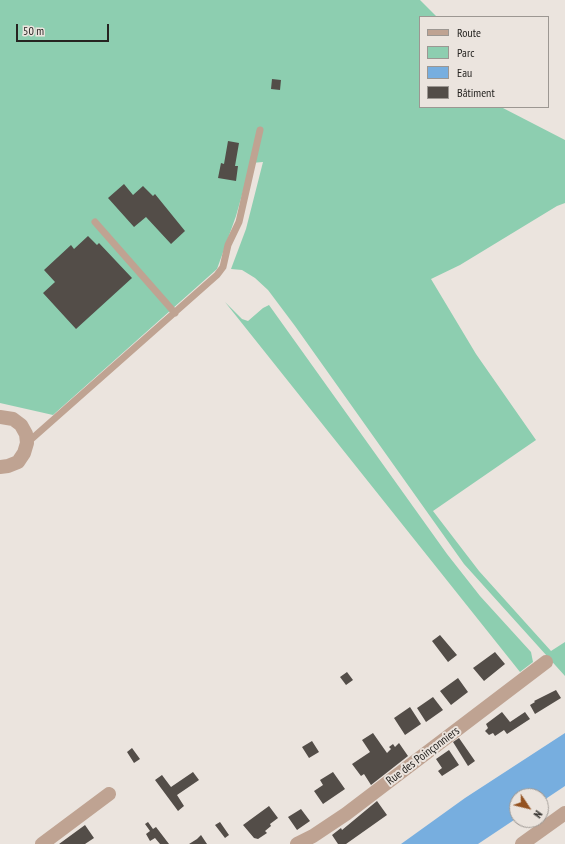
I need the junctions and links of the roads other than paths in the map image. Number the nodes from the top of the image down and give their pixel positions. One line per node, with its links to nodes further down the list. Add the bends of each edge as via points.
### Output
1 (260, 130): 3 (lane, via 239,222 228,245 223,266 217,275)
2 (95, 222): 3 (lane)
3 (175, 313): 5 (lane)
4 (0, 417): 5 (street, via 13,419 21,425)
5 (27, 443): 6 (street, via 18,462)
6 (0, 467)
7 (546, 662): 11 (street, Rue des Poinçonniers, via 346,814)
8 (109, 794): 10 (street)
9 (565, 814): 12 (street)
10 (42, 844)
11 (296, 844)
12 (522, 844)

